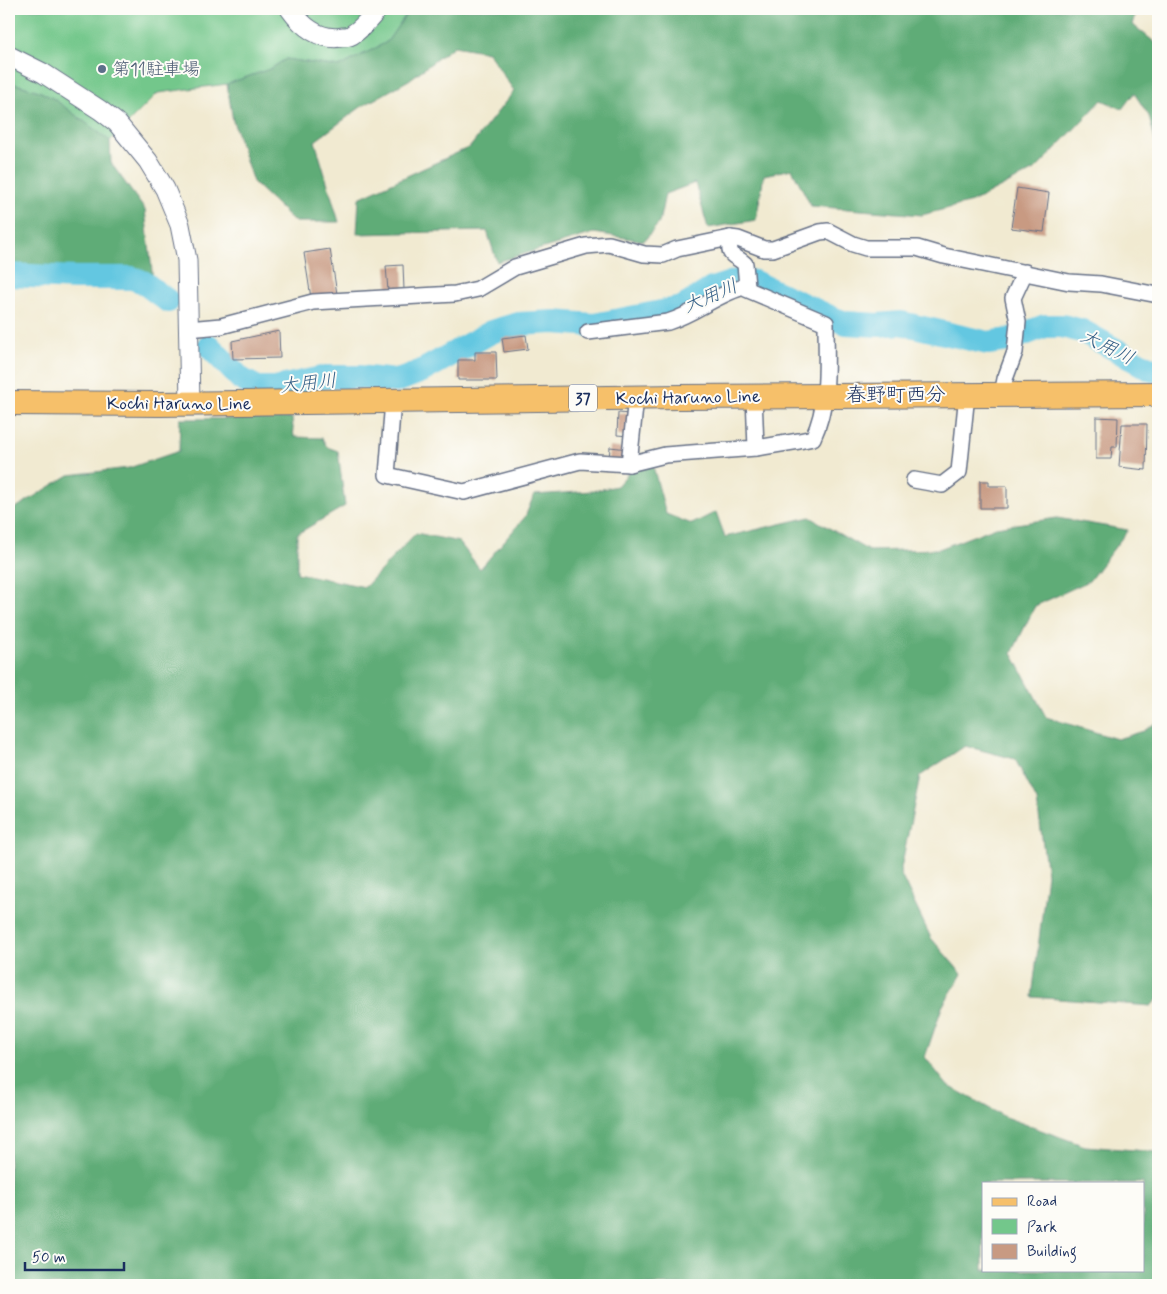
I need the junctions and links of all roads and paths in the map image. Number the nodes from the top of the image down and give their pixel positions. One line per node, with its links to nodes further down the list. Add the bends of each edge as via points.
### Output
1 (290, 9): 2 (street, via 313,32 331,39 351,36)
2 (378, 9)
3 (9, 56): 8 (street, via 43,73 100,110 117,123 148,161 174,208 184,243)
4 (730, 238): 5 (street, via 773,249 828,232 866,248 917,248); 6 (street, via 730,251 745,264); 8 (street, via 663,255 644,254 609,244 586,246 515,267 478,289 455,294 313,302 221,326)
5 (1025, 272): 7 (street); 11 (street, via 1013,298 1018,322 1015,352)
6 (746, 280): 9 (street, via 668,322); 14 (street, via 746,289 826,323)
7 (1158, 295)
8 (188, 330): 18 (street)
9 (588, 332)
10 (967, 394): 11 (main road, Kochi Haruno Line / 37); 14 (main road, Kochi Haruno Line / 37); 21 (street, via 959,472 942,485)
11 (1002, 394): 12 (main road, Kochi Haruno Line / 37)
12 (1158, 394)
13 (754, 396): 14 (main road, Kochi Haruno Line / 37); 15 (main road, Kochi Haruno Line / 37); 19 (street)
14 (826, 396): 19 (street, via 813,438)
15 (636, 397): 16 (main road, Kochi Haruno Line / 37); 20 (street)
16 (393, 401): 18 (main road, Kochi Haruno Line / 37); 20 (street, via 387,475 464,492 580,461)
17 (9, 403): 18 (main road, Kochi Haruno Line / 37)
18 (190, 403)
19 (756, 448): 20 (street, via 665,455)
20 (629, 464)
21 (914, 480)

